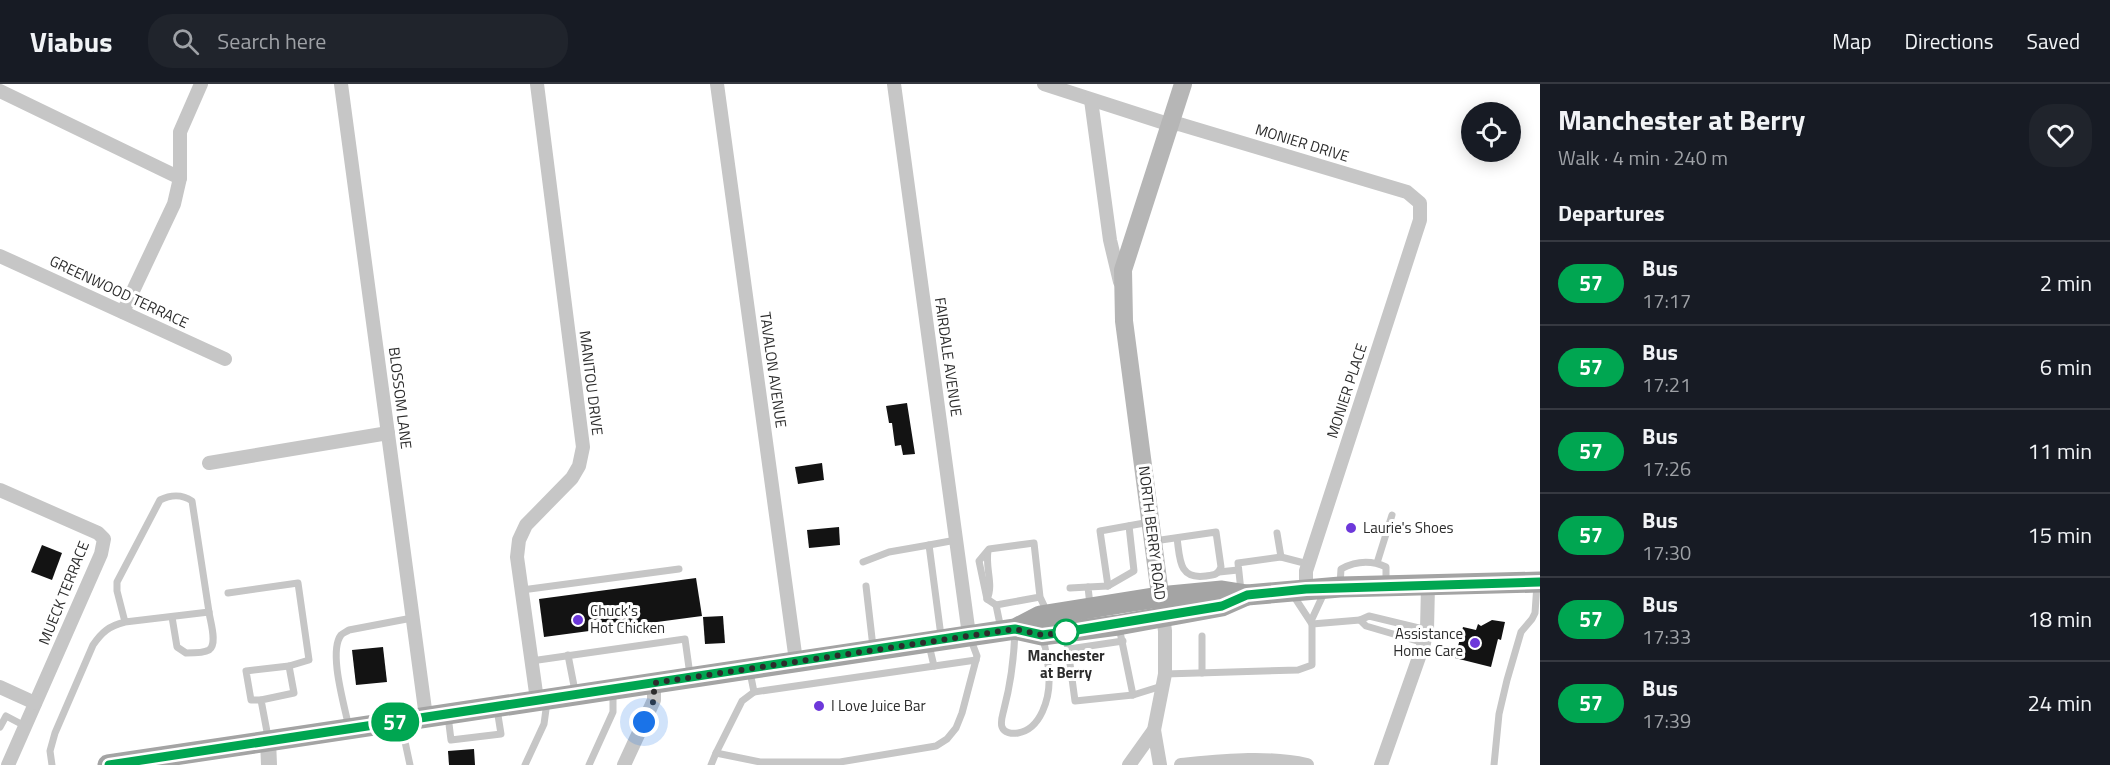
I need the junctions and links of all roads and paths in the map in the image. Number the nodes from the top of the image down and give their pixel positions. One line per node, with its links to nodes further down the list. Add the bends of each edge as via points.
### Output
1 (201, 84): 11 (street, via 180,132)
2 (341, 84): 17 (street, BLOSSOM LANE)
3 (537, 84): 45 (street, MANITOU DRIVE, via 583,447 572,478 526,525 519,540 517,557)
4 (717, 84): 70 (street, TAVALON AVENUE)
5 (894, 84): 25 (street, FAIRDALE AVENUE)
6 (1044, 84): 9 (street, MONIER DRIVE)
7 (1183, 84): 10 (main road, NORTH BERRY ROAD)
8 (0, 91): 11 (street)
9 (1091, 99): 10 (street, MONIER DRIVE); 14 (street, NORTH BERRY ROAD, via 1110,240)
10 (1171, 125): 12 (street, MONIER DRIVE, via 1179,124 1407,192); 14 (main road, NORTH BERRY ROAD, via 1123,270)
11 (180, 178): 15 (street, via 169,217)
12 (1420, 203): 33 (street, MONIER PLACE, via 1420,220)
13 (0, 256): 15 (street, GREENWOOD TERRACE)
14 (1122, 293): 21 (main road, NORTH BERRY ROAD)
15 (123, 312): 16 (street, GREENWOOD TERRACE)
16 (225, 359)
17 (388, 433): 18 (street); 54 (street, BLOSSOM LANE)
18 (209, 463)
19 (0, 490): 85 (street, MUECK TERRACE, via 104,539 101,554)
20 (1392, 515): 31 (lane)
21 (1150, 522): 22 (lane); 26 (main road, NORTH BERRY ROAD)
22 (1129, 526): 32 (lane, via 1100,531); 40 (lane, via 1129,554 1134,571)
23 (1277, 533): 28 (lane)
24 (1177, 538): 26 (lane); 36 (lane, via 1184,570); 36 (lane, via 1216,532 1221,567)
25 (956, 540): 27 (lane); 60 (street, FAIRDALE AVENUE)
26 (1152, 542): 50 (main road, NORTH BERRY ROAD)
27 (929, 545): 30 (lane, via 889,552); 64 (lane)
28 (1281, 557): 33 (lane); 35 (lane, via 1238,563)
29 (1112, 561): 32 (lane)
30 (863, 562)
31 (1377, 563): 41 (lane, via 1386,567); 44 (lane, via 1350,564)
32 (1104, 564): 40 (lane)
33 (1308, 564): 44 (street, MONIER PLACE, via 1306,571)
34 (680, 569): 45 (lane)
35 (1238, 570): 36 (lane); 47 (lane)
36 (1215, 579): 47 (main road, via 1222,591); 50 (main road)
37 (1539, 582): 38 (main road); 109 (lane, via 1534,613 1521,632 1507,680)
38 (1428, 585): 41 (main road); 63 (street)
39 (866, 586): 66 (lane)
40 (1108, 586): 42 (lane)
41 (1386, 586): 44 (main road)
42 (1088, 587): 43 (lane); 51 (lane)
43 (1070, 588)
44 (1315, 589): 47 (main road); 57 (lane); 57 (lane)
45 (522, 590): 69 (street, MANITOU DRIVE)
46 (228, 593): 71 (lane, via 298,583 309,660)
47 (1244, 595): 50 (main road, via 1222,606)
48 (996, 605): 49 (lane); 49 (lane, via 987,599 989,549 1034,543); 58 (lane)
49 (1044, 606): 51 (main road); 58 (main road, via 1040,616)
50 (1161, 607): 51 (main road); 59 (main road); 76 (street, NORTH BERRY ROAD, via 1165,630)
51 (1091, 608)
52 (209, 612): 53 (lane); 53 (lane, via 212,646 186,653 177,647); 56 (lane, via 192,501 186,497 167,497 160,500 117,582)
53 (172, 617): 56 (lane)
54 (412, 618): 86 (street, BLOSSOM LANE); 90 (lane, via 349,630 341,636 336,658)
55 (1360, 620): 57 (lane); 63 (lane, via 1366,626); 63 (lane, via 1369,616)
56 (125, 622): 96 (lane, via 102,632 93,645 55,733 50,752)
57 (1312, 622): 74 (lane, via 1312,665 1298,670)
58 (1008, 630): 60 (main road); 61 (main road); 61 (lane, via 1011,678 1002,727 1011,733 1033,726 1044,705 1049,677)
59 (1120, 633): 65 (main road); 82 (lane)
60 (969, 635): 64 (main road); 68 (lane, via 976,648)
61 (1042, 635): 65 (main road)
62 (1202, 636): 74 (lane)
63 (1425, 637): 108 (street)
64 (935, 640): 66 (main road); 72 (lane)
65 (1067, 640): 82 (lane, via 1075,701)
66 (873, 649): 70 (main road)
67 (568, 655): 69 (lane); 75 (lane, via 685,639); 81 (lane)
68 (976, 660): 72 (lane); 93 (lane, via 956,728 936,746 840,762 760,762)
69 (531, 661): 84 (street, MANITOU DRIVE)
70 (796, 661): 73 (main road)
71 (289, 666): 83 (lane, via 294,693); 83 (lane, via 246,671 251,700)
72 (934, 666): 80 (lane)
73 (749, 668): 75 (main road); 80 (lane)
74 (1202, 673): 76 (lane)
75 (690, 677): 77 (main road)
76 (1164, 680): 82 (lane); 91 (street, NORTH BERRY ROAD)
77 (654, 683): 79 (main road); 102 (street, via 654,700)
78 (0, 687): 85 (street)
79 (613, 689): 81 (main road); 101 (lane, via 613,712)
80 (754, 692): 93 (lane, via 742,701)
81 (576, 694): 84 (main road)
82 (1133, 694)
83 (261, 700): 92 (lane)
84 (543, 700): 86 (main road); 100 (lane, via 544,724)
85 (35, 703): 88 (street, MUECK TERRACE)
86 (426, 717): 87 (main road)
87 (401, 721): 90 (main road); 99 (lane)
88 (25, 726): 89 (lane, via 6,716); 95 (street, MUECK TERRACE)
89 (0, 727)
90 (349, 729): 92 (main road)
91 (1154, 730): 104 (street, NORTH BERRY ROAD); 105 (street)
92 (268, 740): 94 (main road); 98 (street)
93 (716, 753): 103 (lane)
94 (153, 762): 97 (main road)
95 (8, 765)
96 (52, 765)
97 (108, 765)
98 (269, 765)
99 (409, 765)
100 (525, 765)
101 (589, 765)
102 (624, 765)
103 (711, 765)
104 (1129, 765)
105 (1161, 765)
106 (1181, 765): 107 (street, via 1233,760)
107 (1307, 765)
108 (1381, 765)
109 (1494, 765)

